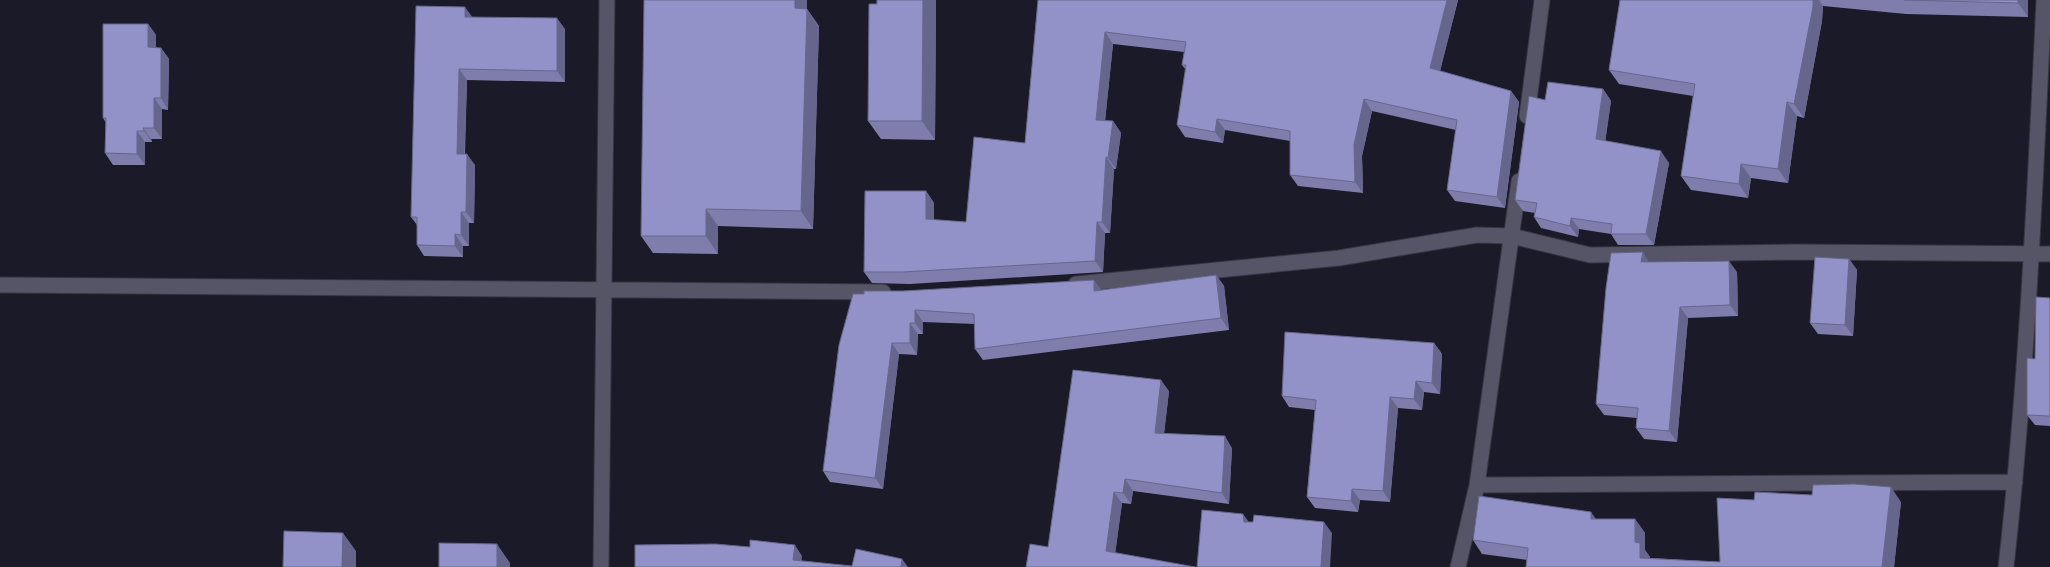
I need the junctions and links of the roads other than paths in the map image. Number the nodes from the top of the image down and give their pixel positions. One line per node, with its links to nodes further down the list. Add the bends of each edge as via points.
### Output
1 (607, 0): 11 (street)
2 (1542, 0): 4 (street)
3 (2044, 0): 7 (street)
4 (1526, 128)
5 (1520, 167): 6 (street)
6 (1512, 236): 7 (street, via 1590,255 1797,252); 10 (street, via 1477,235 1339,258); 14 (street)
7 (2032, 254): 8 (street); 13 (street)
8 (2050, 254)
9 (0, 284): 11 (street)
10 (1057, 286)
11 (604, 291): 12 (street); 15 (street)
12 (900, 292)
13 (2015, 482): 14 (street); 17 (street)
14 (1477, 484): 16 (street)
15 (602, 567)
16 (1458, 567)
17 (2006, 567)

